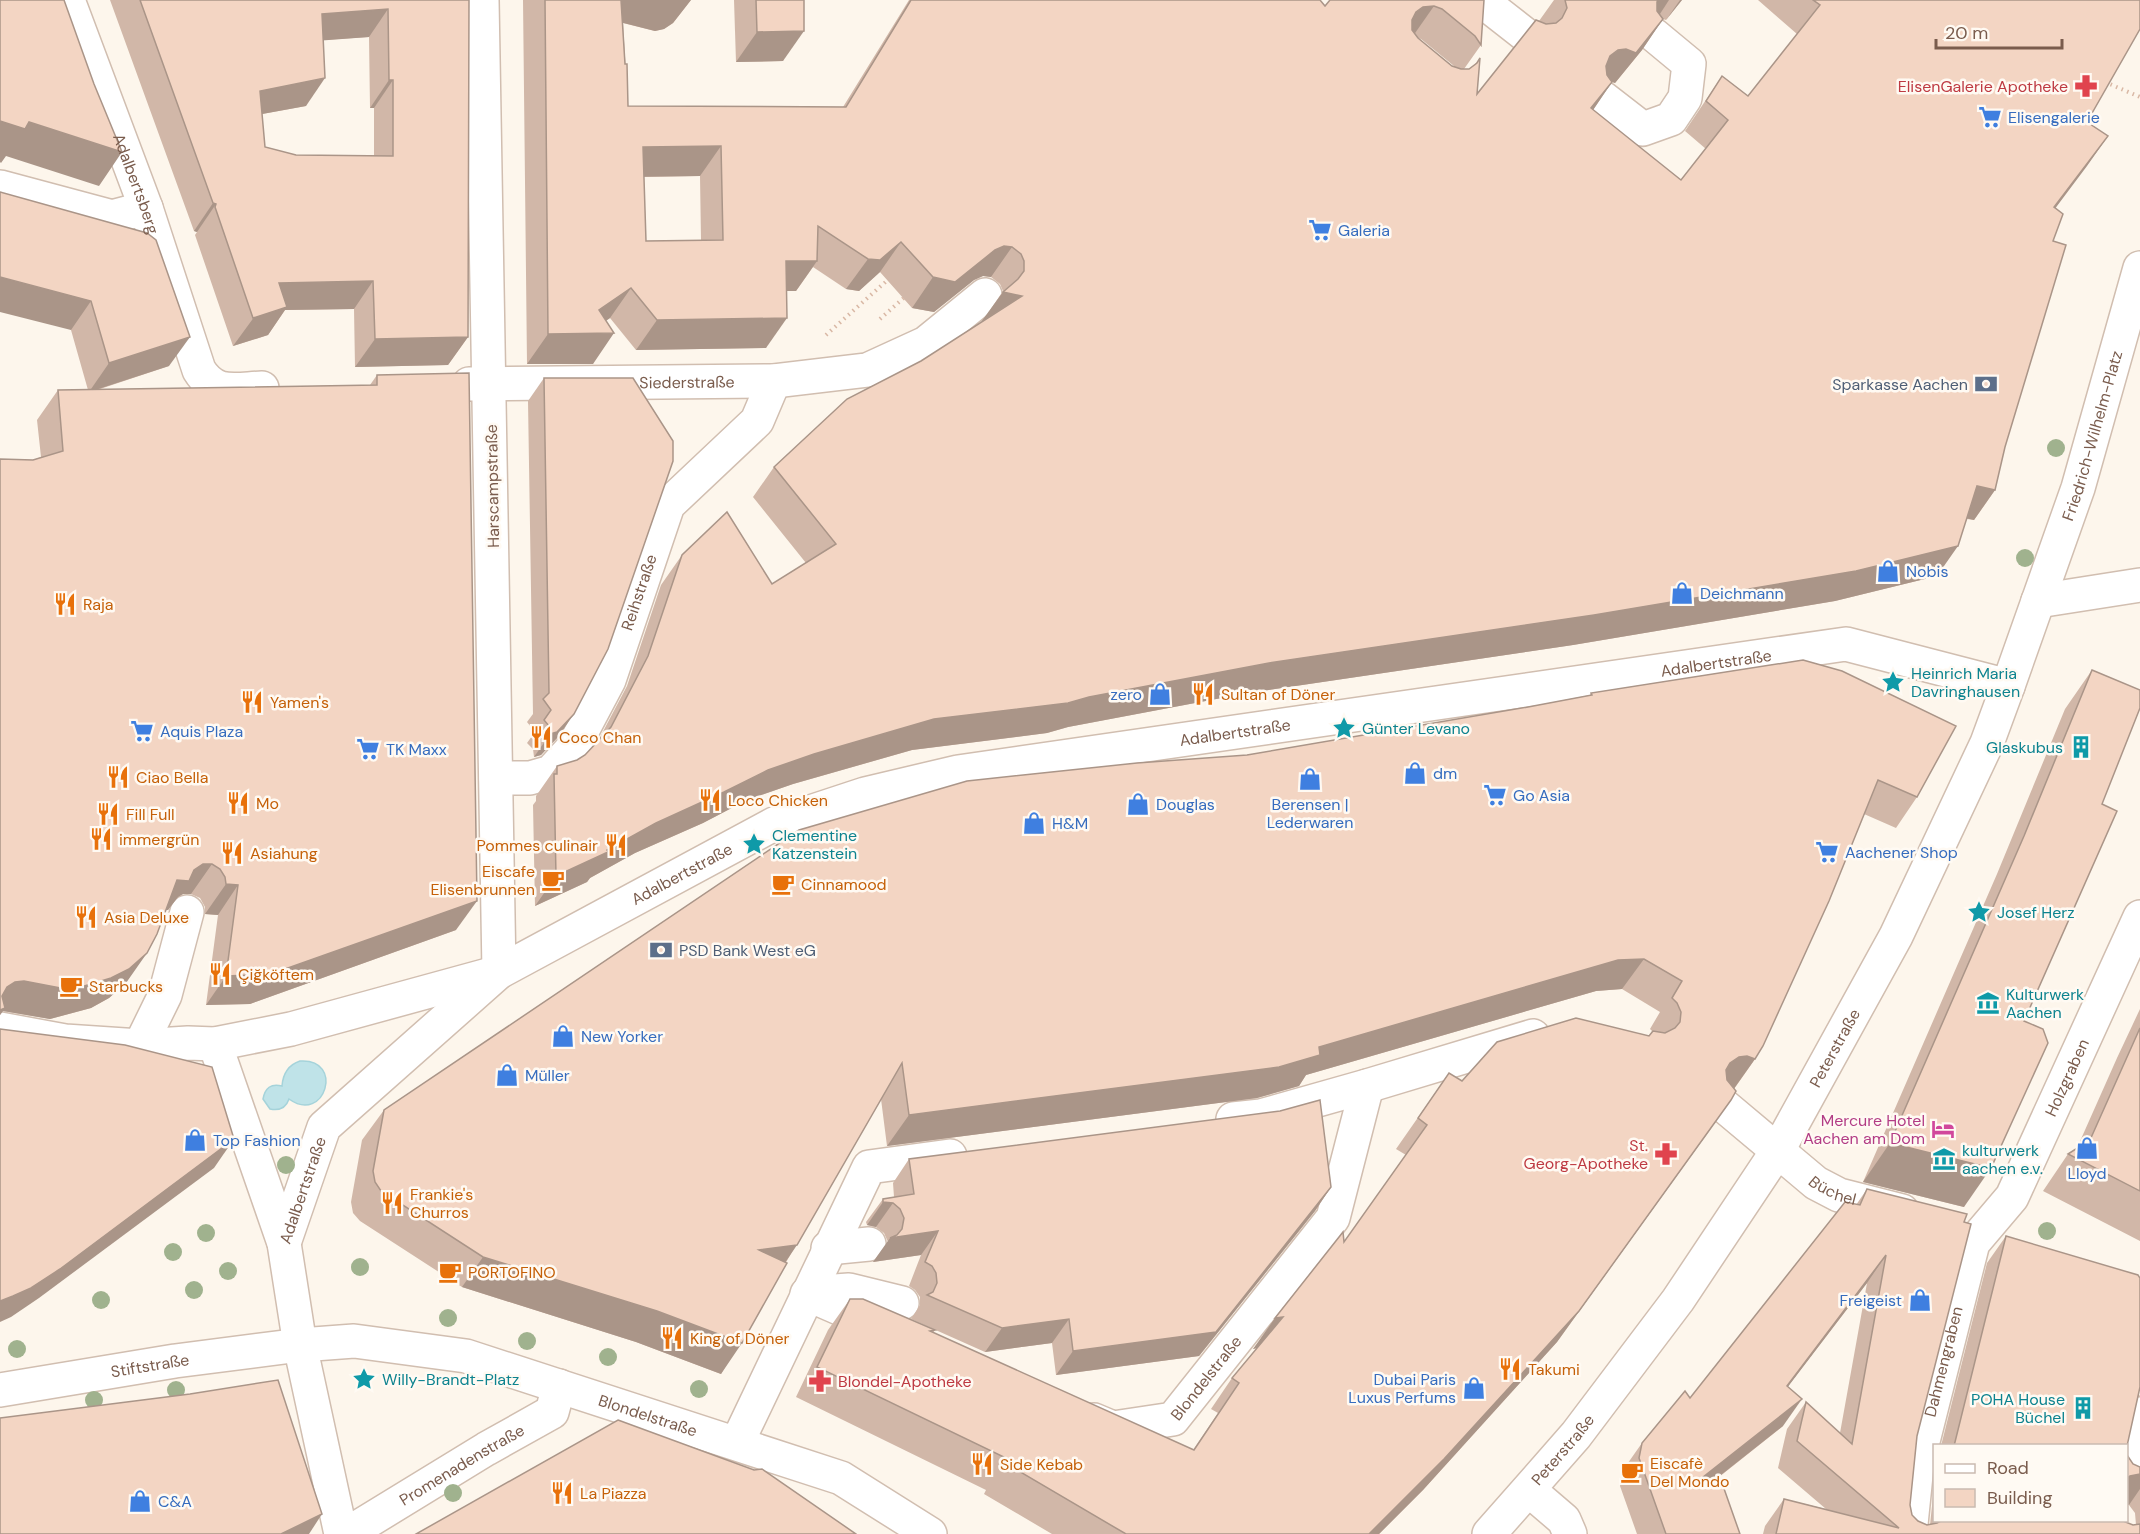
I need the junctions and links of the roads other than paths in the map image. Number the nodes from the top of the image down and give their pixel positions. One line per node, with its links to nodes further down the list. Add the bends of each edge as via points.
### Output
1 (68, 0): 8 (street, Adalbertsberg)
2 (482, 0): 12 (street, Harscampstraße)
3 (1481, 0): 5 (street)
4 (1654, 35): 6 (street, via 1689,64 1685,98 1671,119 1643,129)
5 (1527, 36)
6 (1603, 98)
7 (0, 187): 8 (street, via 112,217)
8 (146, 208): 14 (street, Adalbertsberg, via 205,379 219,388)
9 (2140, 268): 16 (street, Friedrich-Wilhelm-Platz, via 2078,488)
10 (985, 295): 11 (street, Siederstraße, via 926,343 867,370)
11 (774, 381): 12 (street, Siederstraße); 18 (street, Reihstraße, via 757,421 668,505 609,680 573,748 551,772 530,778)
12 (490, 383): 13 (street, Siederstraße); 18 (street, Harscampstraße)
13 (443, 384)
14 (290, 388)
15 (2140, 585): 16 (street)
16 (2038, 601): 17 (street, Peterstraße)
17 (2008, 686): 21 (street, Adalbertstraße, via 1846,644 958,772 865,794 774,824); 29 (street, Peterstraße, via 1982,754 1896,936)
18 (496, 778): 21 (street, Harscampstraße)
19 (187, 912): 25 (street, via 165,995)
20 (2140, 917): 31 (street, Holzgraben, via 2012,1197)
21 (499, 972): 24 (street, Adalbertstraße, via 291,1029); 33 (street, Adalbertstraße, via 324,1127)
22 (1562, 1028): 26 (street)
23 (0, 1029): 25 (street, Adalbertstraße, via 65,1041)
24 (215, 1044): 25 (street, Adalbertstraße); 33 (street, Adalbertstraße)
25 (140, 1046)
26 (1367, 1086): 28 (street, via 1261,1116); 42 (street, Blondelstraße, via 1333,1218 1173,1419 1113,1428)
27 (1724, 1105): 29 (street)
28 (1202, 1124)
29 (1778, 1150): 31 (street, Büchel, via 1816,1183 1839,1195); 46 (street, Peterstraße, via 1678,1300)
30 (980, 1152): 35 (street, via 869,1167)
31 (1983, 1231): 32 (street, Büchel); 52 (street, Dahmengraben, via 1973,1243 1917,1465)
32 (2016, 1241)
33 (284, 1243): 39 (street)
34 (869, 1244): 35 (street)
35 (828, 1248): 36 (street)
36 (807, 1294): 37 (street, via 849,1290); 38 (street); 44 (street)
37 (902, 1303)
38 (916, 1342)
39 (300, 1346): 40 (street, via 354,1341 466,1356); 41 (street, Stiftstraße, via 175,1361); 47 (street)
40 (559, 1386): 44 (street, Blondelstraße); 48 (street, Promenadenstraße, via 552,1412)
41 (0, 1390)
42 (1069, 1409)
43 (2140, 1414): 45 (street)
44 (737, 1443): 49 (street, Blondelstraße, via 841,1478)
45 (2128, 1473)
46 (1529, 1491): 50 (street, Peterstraße); 51 (street, via 1564,1520)
47 (340, 1534)
48 (347, 1534)
49 (930, 1534)
50 (1489, 1534)
51 (1570, 1534)
52 (1910, 1534)

